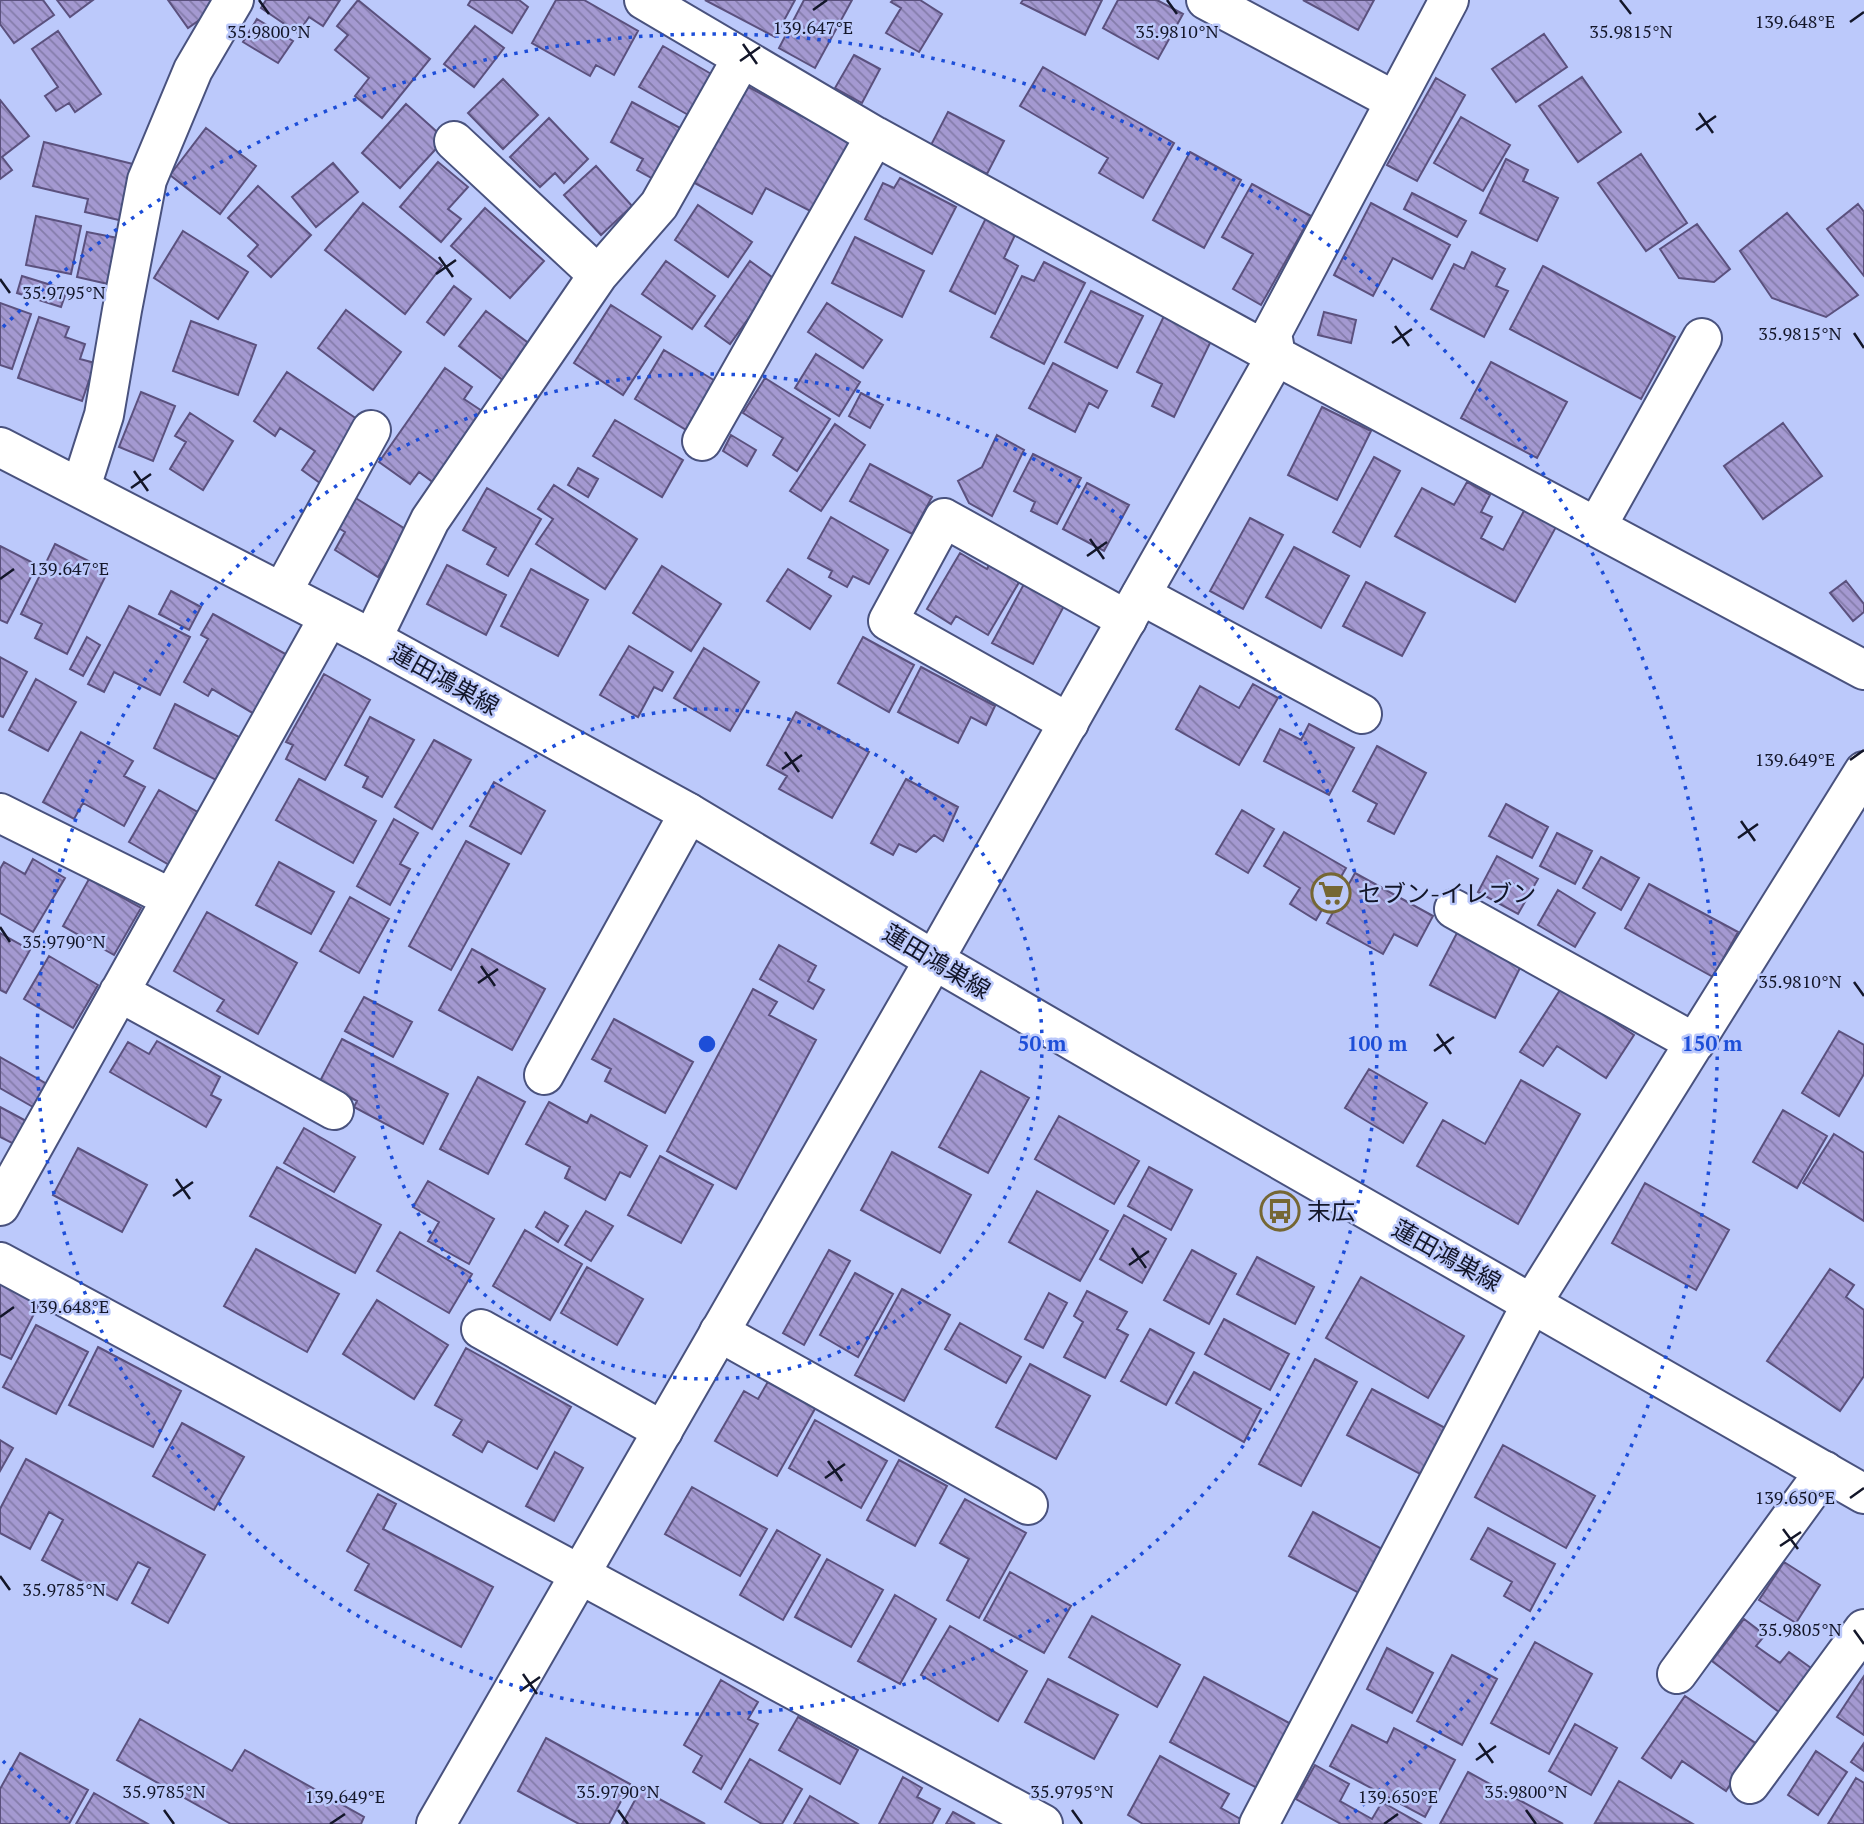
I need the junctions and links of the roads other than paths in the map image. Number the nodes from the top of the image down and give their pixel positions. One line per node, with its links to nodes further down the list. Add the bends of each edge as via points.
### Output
1 (234, 0): 15 (street, via 193,70 147,180 104,415)
2 (1206, 0): 6 (street)
3 (1449, 0): 6 (street)
4 (668, 6): 5 (street)
5 (742, 58): 7 (street); 9 (street, via 659,205)
6 (1395, 101): 11 (street, via 1272,333)
7 (875, 136): 11 (street); 13 (street)
8 (454, 141): 9 (street)
9 (598, 275): 20 (street, via 430,520)
10 (1702, 338): 16 (street)
11 (1276, 356): 16 (street); 18 (street)
12 (371, 430): 17 (street)
13 (702, 441)
14 (0, 447): 15 (street, 蓮田鴻巣線)
15 (81, 488): 17 (street, 蓮田鴻巣線)
16 (1597, 526): 21 (street)
17 (282, 592): 19 (street, 蓮田鴻巣線)
18 (1134, 607): 22 (street); 23 (street); 23 (street, via 944,518 888,621)
19 (329, 617): 20 (street, 蓮田鴻巣線); 27 (street)
20 (372, 639): 26 (street, 蓮田鴻巣線)
21 (1864, 670)
22 (1362, 714)
23 (1069, 723): 29 (street)
24 (1864, 771): 31 (street)
25 (0, 813): 27 (street)
26 (689, 813): 29 (street, 蓮田鴻巣線); 32 (street)
27 (171, 898): 30 (street)
28 (1454, 909): 31 (street)
29 (934, 960): 36 (street, 蓮田鴻巣線); 38 (street)
30 (120, 992): 33 (street); 34 (street)
31 (1695, 1042): 36 (street)
32 (544, 1075)
33 (334, 1110)
34 (0, 1206)
35 (0, 1262): 43 (street)
36 (1532, 1303): 40 (street, 蓮田鴻巣線); 49 (street)
37 (481, 1329): 39 (street)
38 (719, 1332): 39 (street); 42 (street)
39 (663, 1431): 43 (street)
40 (1825, 1471): 41 (street, 蓮田鴻巣線); 45 (street)
41 (1864, 1494)
42 (1028, 1505)
43 (580, 1574): 47 (street); 48 (street)
44 (1864, 1629): 46 (street)
45 (1677, 1674)
46 (1751, 1784)
47 (441, 1823)
48 (1044, 1824)
49 (1259, 1824)

